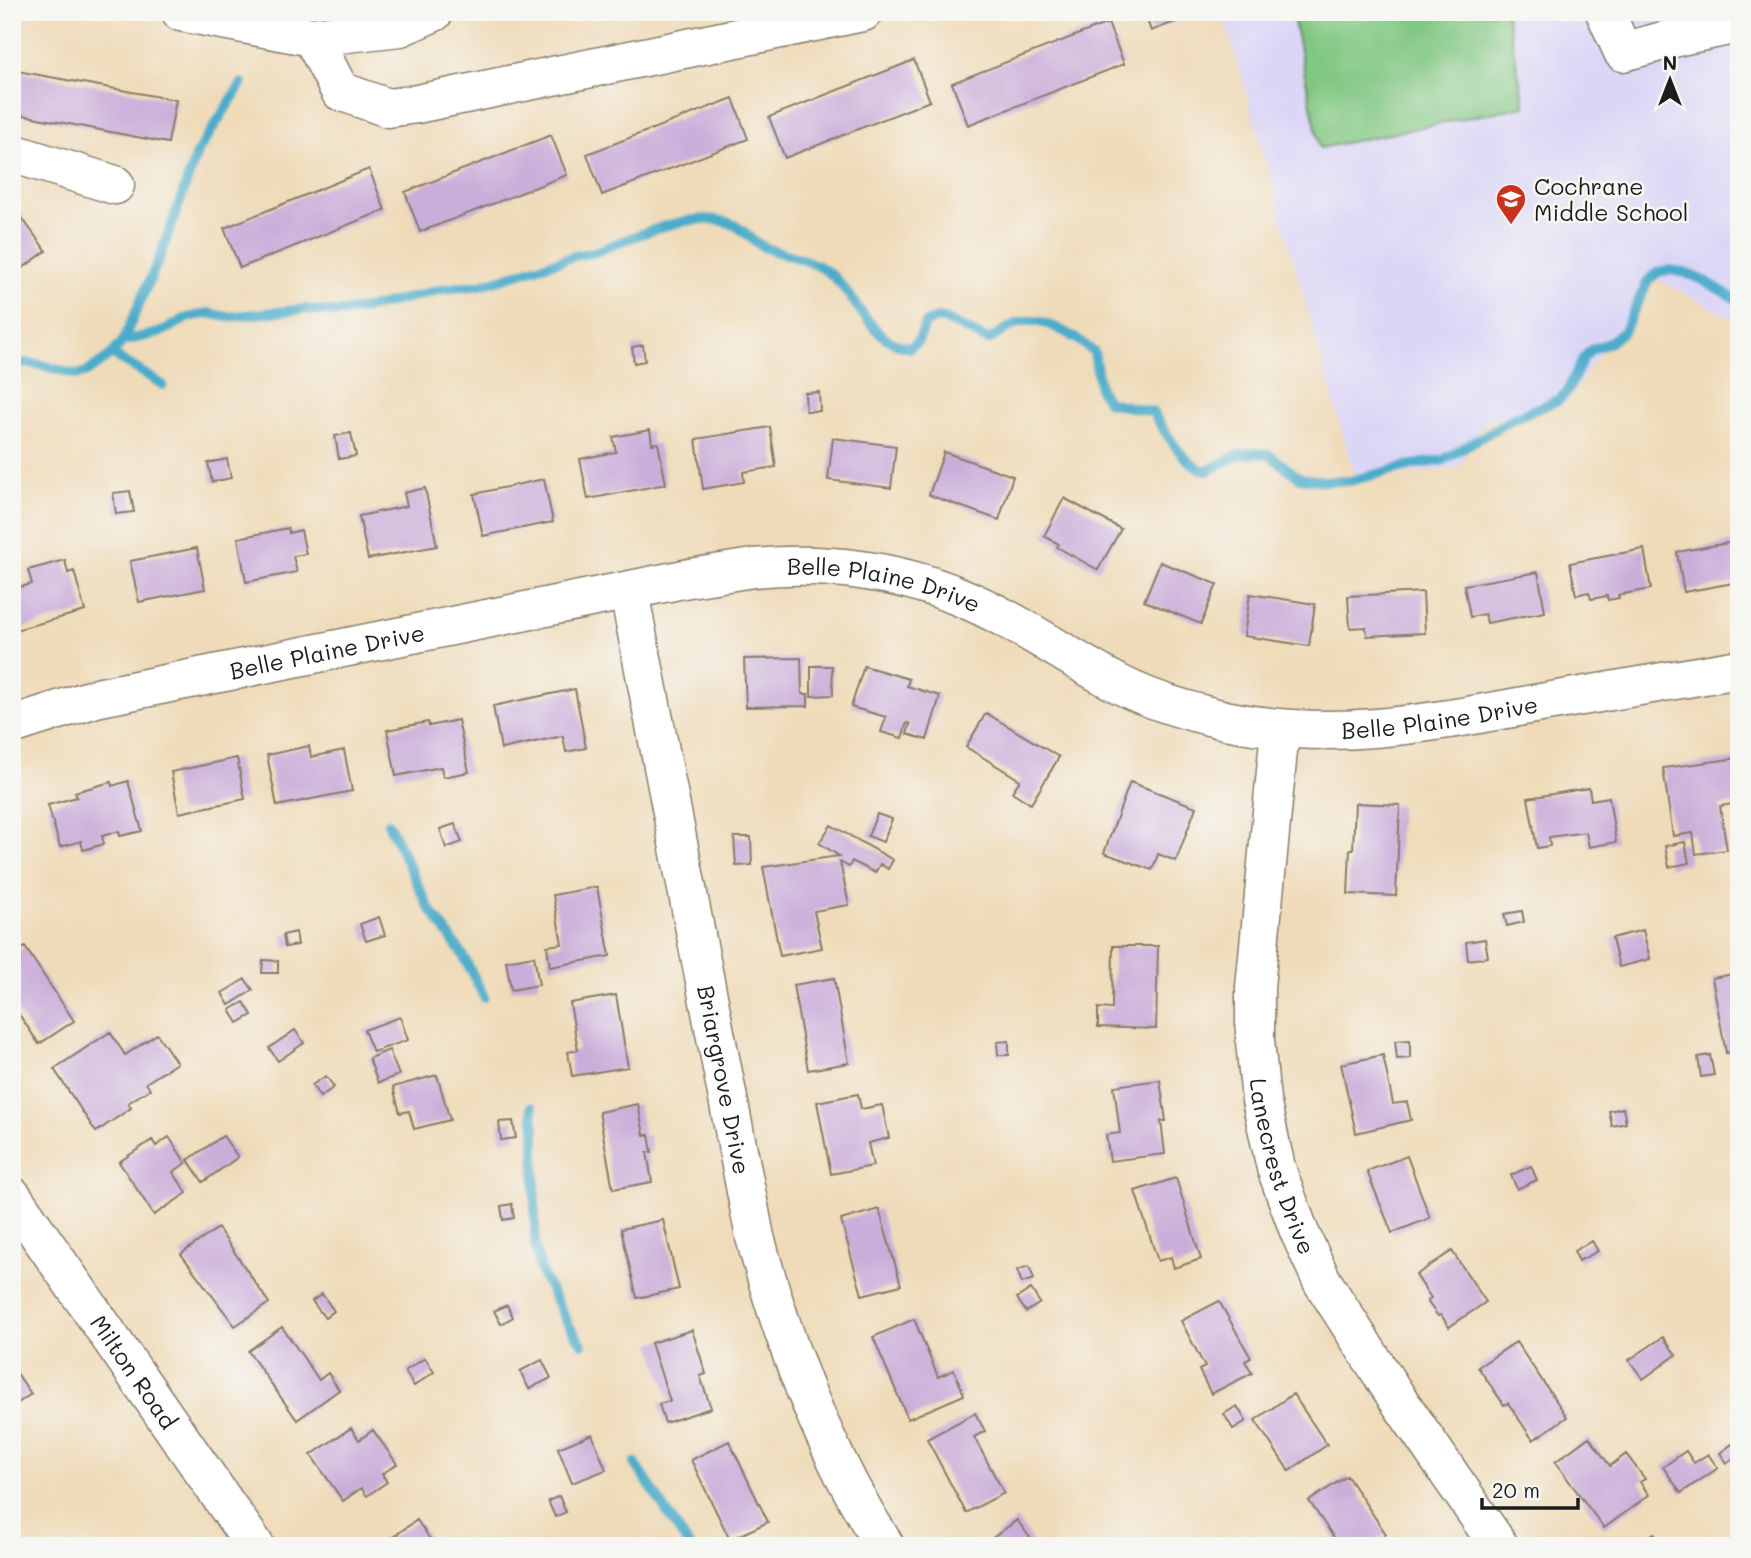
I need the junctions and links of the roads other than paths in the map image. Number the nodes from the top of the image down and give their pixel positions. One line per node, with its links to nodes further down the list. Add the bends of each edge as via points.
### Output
1 (181, 12): 6 (street)
2 (434, 12): 6 (street, via 400,27)
3 (863, 12): 6 (street, via 388,108 340,91)
4 (1605, 12): 5 (street, via 1623,51)
5 (1739, 24)
6 (312, 37)
7 (12, 153): 8 (street)
8 (115, 185)
9 (629, 592): 11 (street, Belle Plaine Drive, via 96,698); 12 (street, Belle Plaine Drive, via 754,568 800,566 860,570 922,582 1019,626 1123,686 1223,719); 15 (street, Briargrove Drive, via 768,1286 816,1418)
10 (1739, 669): 12 (street, Belle Plaine Drive, via 1424,724 1348,731)
11 (12, 725)
12 (1280, 730): 16 (street, Lanecrest Drive, via 1255,987 1261,1100 1276,1168 1322,1281)
13 (12, 1196): 14 (street, Milton Road)
14 (255, 1546)
15 (885, 1546)
16 (1499, 1546)

